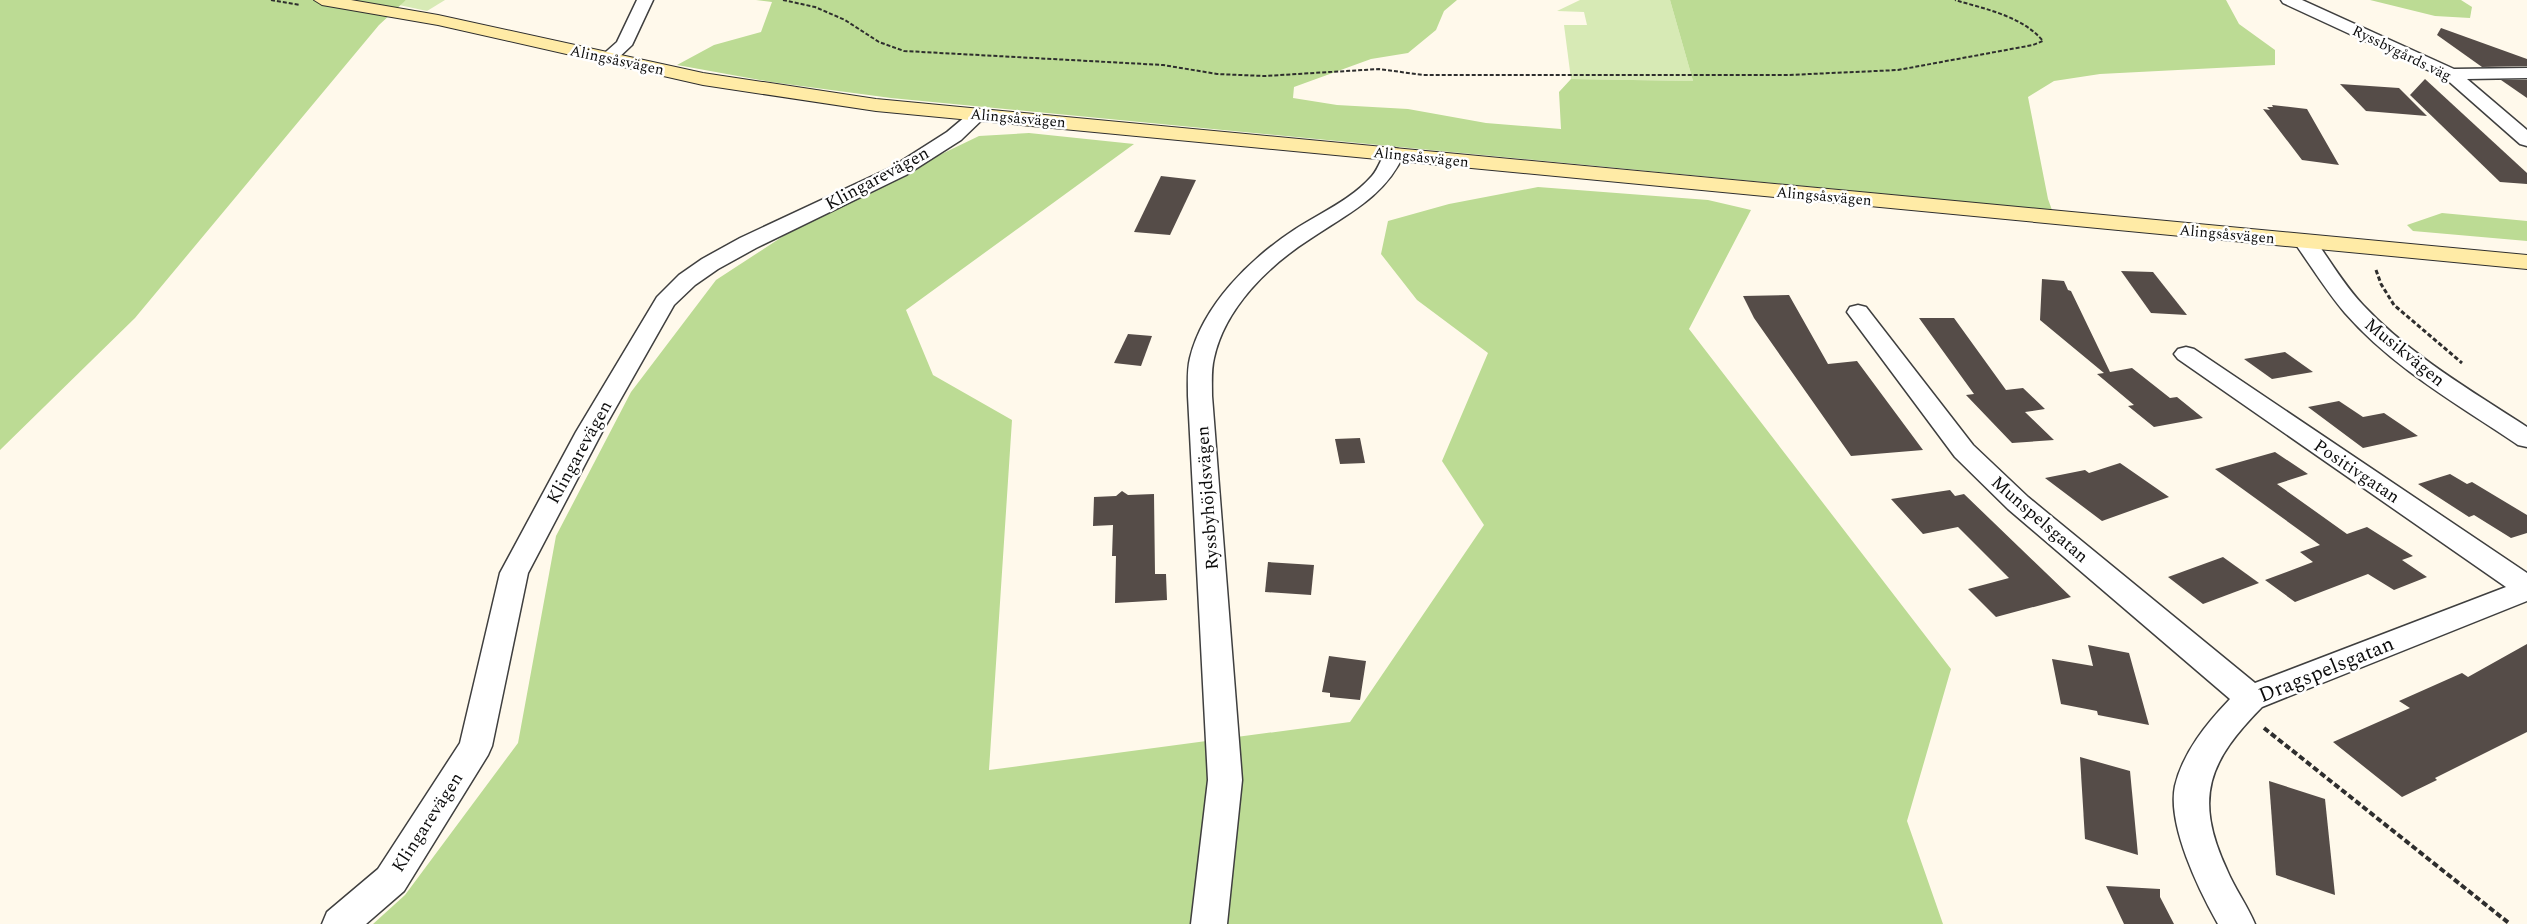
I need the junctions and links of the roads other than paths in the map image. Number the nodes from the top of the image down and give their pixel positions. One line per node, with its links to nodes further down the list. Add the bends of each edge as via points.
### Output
1 (322, 0): 4 (main road, Alingsåsvägen, via 438,20)
2 (645, 0): 4 (street, via 624,46)
3 (2290, 0): 6 (street, Ryssbygårds väg)
4 (608, 58): 7 (main road, Alingsåsvägen, via 744,86 876,105)
5 (2527, 73): 6 (street)
6 (2451, 74): 8 (street, Ryssbygårds väg)
7 (978, 115): 9 (main road, Alingsåsvägen); 17 (street, Klingarevägen, via 960,131 899,170 710,264 687,280 665,302 589,432 514,573 476,746 391,880)
8 (2527, 140)
9 (1394, 154): 10 (main road, Alingsåsvägen); 18 (street, Ryssbyhöjdsvägen, via 1390,166 1374,187 1276,252 1256,270 1233,297 1202,354 1200,396 1225,780)
10 (2305, 242): 11 (main road, Alingsåsvägen); 14 (street, Musikvägen, via 2353,308 2382,337 2432,376)
11 (2527, 262)
12 (1858, 312): 16 (street, Munspelsgatan, via 1964,451 2018,503)
13 (2186, 354): 15 (street, Positivgatan)
14 (2527, 439)
15 (2527, 589): 16 (street, Dragspelsgatan)
16 (2245, 704): 19 (street, Dragspelsgatan, via 2205,753 2192,787 2194,831 2214,883)
17 (340, 924)
18 (1209, 924)
19 (2237, 924)

